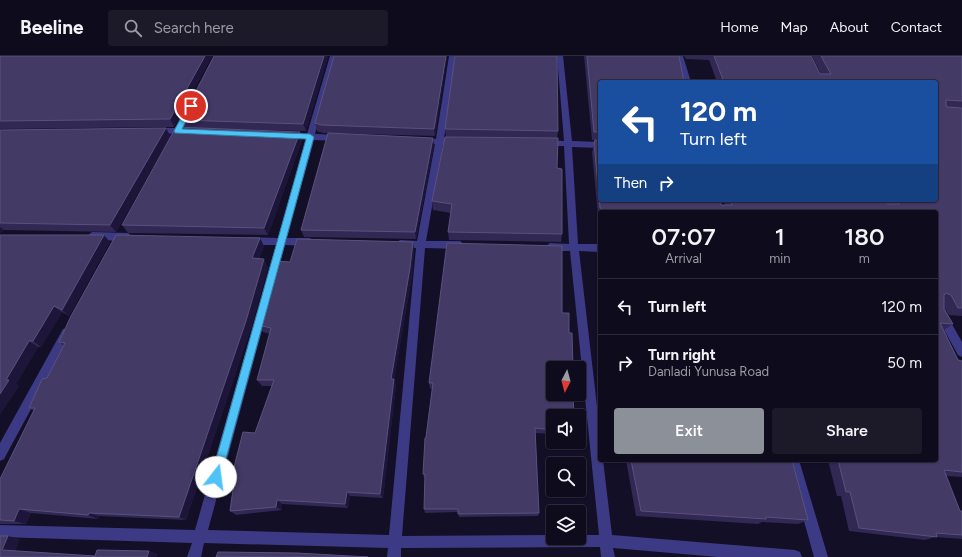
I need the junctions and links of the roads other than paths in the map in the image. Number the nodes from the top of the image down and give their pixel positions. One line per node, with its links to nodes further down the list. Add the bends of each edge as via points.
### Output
1 (333, 56): 9 (street)
2 (452, 56): 12 (street)
3 (560, 56): 15 (street)
4 (680, 56): 5 (street)
5 (686, 80)
6 (147, 131): 7 (street)
7 (193, 132)
8 (279, 135): 9 (street)
9 (310, 137): 10 (street); 20 (street)
10 (348, 138)
11 (410, 140): 12 (street)
12 (440, 141): 13 (street); 23 (street)
13 (463, 142)
14 (538, 143): 15 (street)
15 (568, 143): 16 (street); 26 (street)
16 (598, 145)
17 (81, 236): 18 (street)
18 (134, 237)
19 (242, 240): 20 (street)
20 (281, 242): 21 (street); 34 (street)
21 (320, 242)
22 (390, 243): 23 (street)
23 (421, 244): 24 (street); 36 (street)
24 (466, 245)
25 (543, 247): 26 (street)
26 (574, 248): 27 (street); 35 (street)
27 (598, 248)
28 (938, 310): 30 (street)
29 (71, 325): 31 (street)
30 (962, 352)
31 (0, 455)
32 (794, 462): 41 (street)
33 (0, 530): 34 (street)
34 (200, 536): 36 (street); 37 (street)
35 (606, 541): 36 (street); 39 (street); 40 (street)
36 (395, 542): 38 (street)
37 (194, 557)
38 (394, 557)
39 (608, 557)
40 (795, 557)
41 (821, 557)

